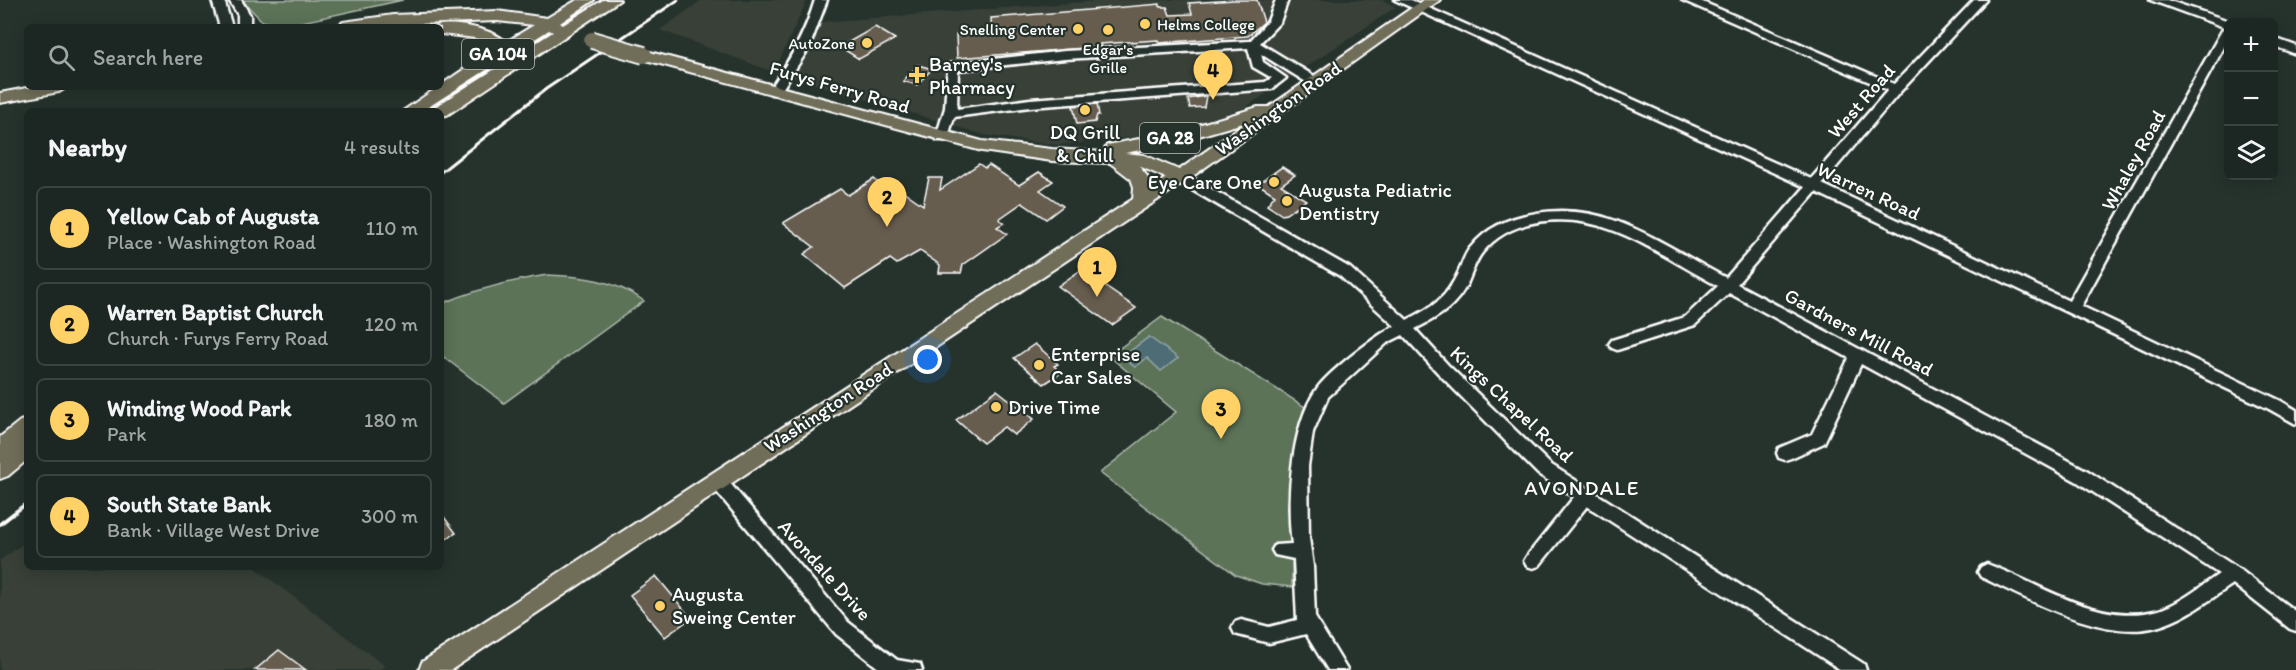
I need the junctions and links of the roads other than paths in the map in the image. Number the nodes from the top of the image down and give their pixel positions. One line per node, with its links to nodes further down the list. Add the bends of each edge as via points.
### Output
1 (218, 0): 13 (street)
2 (235, 0): 14 (street, via 244,15)
3 (577, 0): 16 (main road, via 547,10 464,11)
4 (586, 0): 20 (main road, GA 104)
5 (613, 0): 20 (main road, GA 104)
6 (821, 0): 34 (street, via 802,51)
7 (1282, 0): 24 (street, via 1275,22)
8 (1401, 0): 12 (street, Warren Road)
9 (1688, 0): 31 (street)
10 (1980, 0): 31 (street, West Road)
11 (2156, 0): 19 (street)
12 (1427, 4): 27 (main road, Washington Road / GA 28); 44 (street, Warren Road)
13 (225, 24)
14 (244, 24)
15 (364, 24): 16 (main road, Furys Ferry Road / GA 28, via 393,20)
16 (441, 24): 20 (main road, Furys Ferry Road / GA 28, via 497,16)
17 (444, 24): 21 (main road, Furys Ferry Road / GA 28)
18 (444, 25): 26 (main road, via 499,43)
19 (2224, 25)
20 (556, 27): 21 (main road, GA 104); 34 (main road, Furys Ferry Road / GA 28, bridge); 38 (main road, GA 104)
21 (531, 33): 26 (main road, GA 104)
22 (2224, 36): 47 (street, Whaley Road)
23 (2278, 43): 25 (street)
24 (1253, 44): 27 (street); 39 (street, via 1065,55 952,67); 39 (street, via 1257,64 1280,78 1268,86 1030,103)
25 (2296, 50)
26 (477, 67): 30 (main road, GA 104)
27 (1315, 82): 36 (main road, Washington Road / GA 28)
28 (24, 84): 29 (main road)
29 (0, 88)
30 (444, 89)
31 (1896, 89): 44 (street, West Road)
32 (43, 90): 35 (main road)
33 (442, 90): 37 (main road, GA 104)
34 (775, 91): 40 (main road, Furys Ferry Road / GA 28)
35 (0, 98)
36 (1284, 105): 41 (main road, GA 28, via 1133,147); 43 (main road, Washington Road / GA 28)
37 (416, 108)
38 (444, 109)
39 (950, 114): 40 (street)
40 (942, 136): 41 (main road, Furys Ferry Road / GA 28)
41 (1052, 155): 42 (main road, Furys Ferry Road / GA 28)
42 (1109, 158): 43 (main road, Furys Ferry Road / GA 28, via 1138,159); 45 (main road, via 1139,174 1144,189)
43 (1180, 177): 45 (main road, Washington Road); 48 (street, Kings Chapel Road, via 1345,272)
44 (1813, 185): 46 (street, West Road); 47 (street, Warren Road)
45 (1142, 201): 57 (main road, Washington Road)
46 (1728, 285): 48 (street, Gardners Mill Road, via 1611,224 1542,216 1520,220 1476,250 1447,303); 49 (street, West Road, via 1690,321); 50 (street, Gardners Mill Road)
47 (2072, 309): 51 (street, Warren Road)
48 (1406, 327): 58 (street, Kings Chapel Road, via 1544,469); 60 (street, Gardners Mill Road, via 1382,339 1322,393 1305,432 1300,465)
49 (1617, 344)
50 (1858, 355): 55 (street, via 1818,438); 63 (street, Gardners Mill Road, via 2082,476)
51 (2296, 418)
52 (24, 429): 53 (main road)
53 (0, 449)
54 (24, 450): 56 (main road)
55 (1785, 453)
56 (0, 470)
57 (717, 480): 68 (main road, Washington Road); 69 (street, Avondale Drive, via 842,628 893,668)
58 (1586, 495): 61 (street); 67 (street, Kings Chapel Road)
59 (1281, 550): 60 (street)
60 (1302, 552): 65 (street, Gardners Mill Road, via 1306,619)
61 (1533, 561)
62 (1987, 572): 63 (street, via 2092,616 2123,621 2155,620 2202,596)
63 (2233, 574): 64 (street, Gardners Mill Road)
64 (2296, 623)
65 (1310, 625): 66 (street, via 1269,635); 70 (street)
66 (1240, 628)
67 (1853, 669)
68 (430, 670)
69 (913, 670)
70 (1338, 670)

